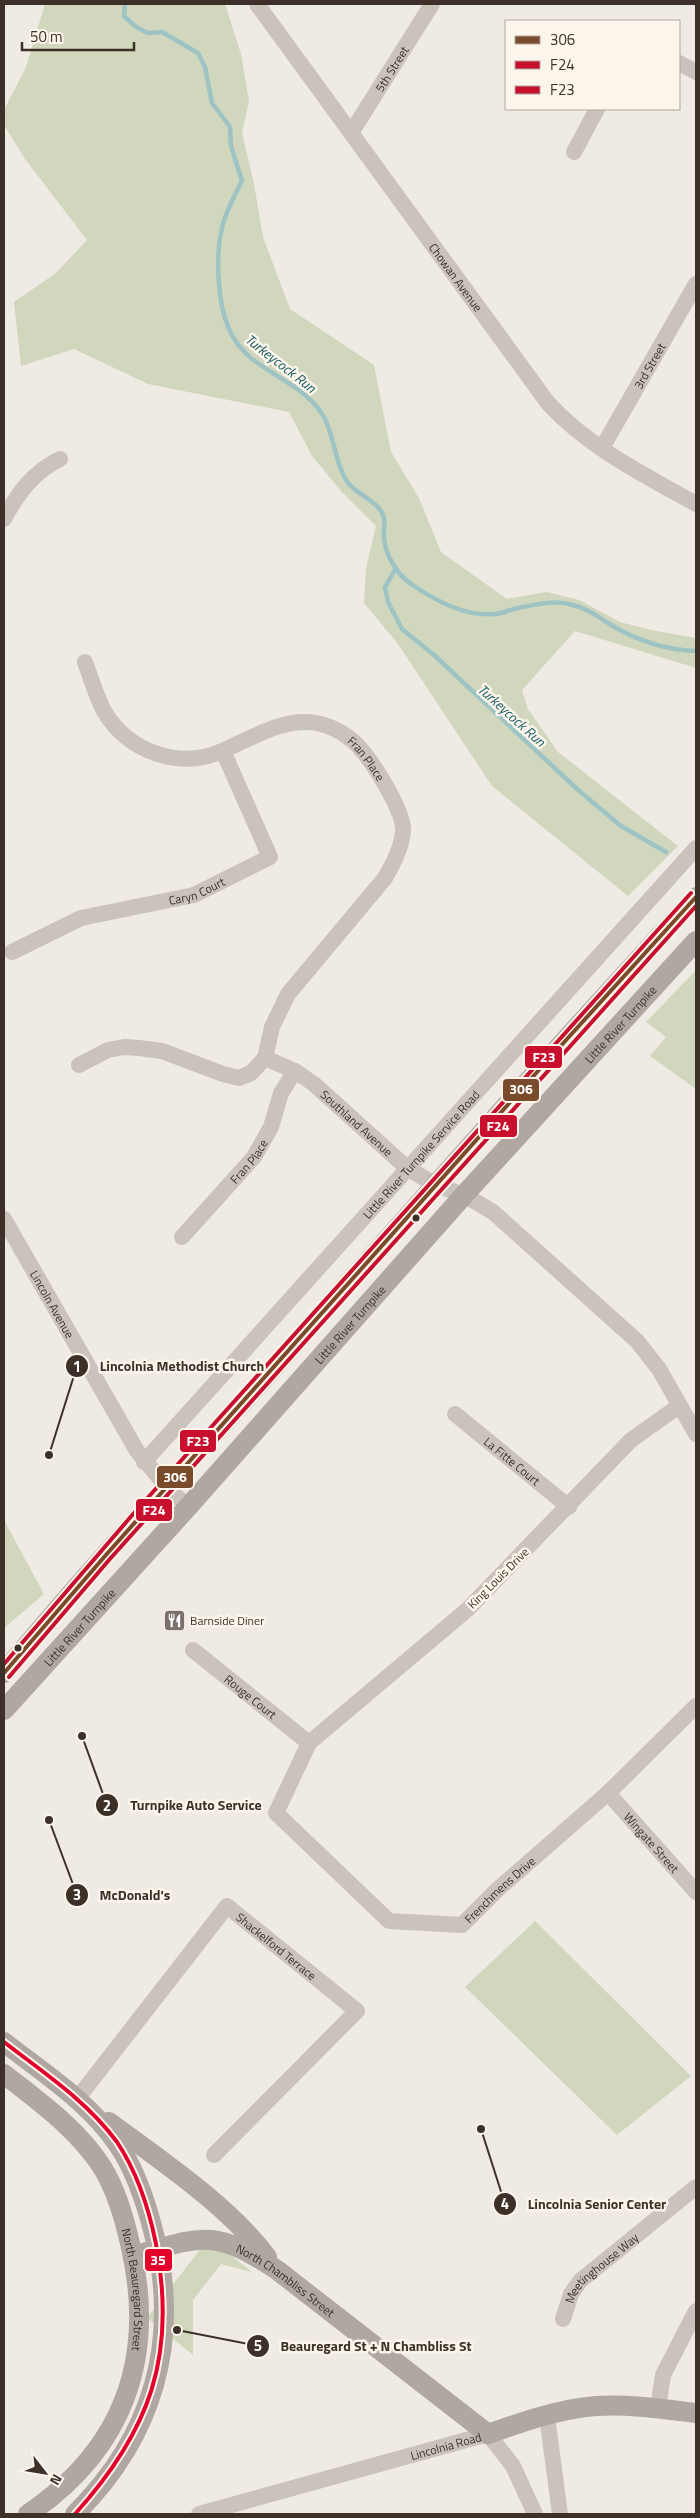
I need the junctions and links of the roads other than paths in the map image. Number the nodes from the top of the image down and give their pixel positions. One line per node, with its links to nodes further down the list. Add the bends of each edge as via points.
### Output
1 (257, 4): 6 (street, Chowan Avenue)
2 (432, 4): 6 (street, 5th Street)
3 (680, 63): 4 (street)
4 (696, 72)
5 (596, 110): 7 (street)
6 (351, 133): 9 (street, Chowan Avenue, via 548,403 577,431)
7 (574, 152)
8 (696, 284): 9 (street, 3rd Street)
9 (602, 448): 11 (street, Chowan Avenue)
10 (60, 459): 12 (street, via 27,483)
11 (696, 504)
12 (4, 519)
13 (84, 662): 14 (street, Fran Place, via 104,711 115,726 145,750 186,760 206,758)
14 (223, 751): 18 (street, Caryn Court, via 270,857 194,895 80,918); 19 (street, Fran Place, via 258,734 290,725 315,722 338,731 363,750 393,799 403,831 396,858 385,878 288,994 272,1026)
15 (696, 848): 22 (street, Little River Turnpike Service Road)
16 (696, 897): 23 (main road)
17 (696, 941): 24 (main road, Little River Turnpike)
18 (12, 952)
19 (265, 1058): 20 (street, via 251,1073 239,1078 162,1051 139,1048 108,1050); 21 (street, Southland Avenue)
20 (78, 1065)
21 (295, 1071): 22 (street, Southland Avenue, via 314,1084); 26 (street, Fran Place, via 281,1093 271,1127 254,1157)
22 (407, 1168): 23 (street, Southland Avenue); 30 (street, Little River Turnpike Service Road)
23 (436, 1185): 24 (street, Southland Avenue); 31 (main road)
24 (464, 1195): 27 (street, Southland Avenue, via 492,1212 637,1341 659,1369); 33 (main road, Little River Turnpike)
25 (4, 1219): 30 (street, Lincoln Avenue)
26 (182, 1237)
27 (679, 1406): 29 (street, Southland Avenue); 32 (street, King Louis Drive, via 631,1440)
28 (454, 1414): 32 (street, La Fitte Court)
29 (696, 1434)
30 (144, 1462): 31 (street, Lincoln Avenue)
31 (166, 1486): 33 (street, Lincoln Avenue); 35 (main road)
32 (569, 1507): 38 (street, King Louis Drive, via 468,1609)
33 (188, 1508): 37 (main road, Little River Turnpike)
34 (192, 1650): 38 (street, Rouge Court)
35 (4, 1673)
36 (696, 1706): 39 (street, Frenchmens Drive)
37 (4, 1710)
38 (309, 1743): 39 (street, Frenchmens Drive, via 276,1812 388,1921 462,1925 498,1889)
39 (608, 1793): 40 (street, Wingate Street)
40 (696, 1892)
41 (4, 2042): 43 (main road, North Beauregard Street)
42 (4, 2074): 47 (main road, North Beauregard Street, via 70,2128 91,2151 115,2193)
43 (77, 2099): 44 (street, Shackelford Terrace, via 227,1906 357,2011); 46 (main road, North Beauregard Street, via 111,2135 130,2166 150,2216); 48 (main road, via 207,2198 250,2236)
44 (214, 2155)
45 (696, 2187): 50 (street, Meetinghouse Way, via 580,2281 571,2294)
46 (158, 2249): 47 (main road, North Chambliss Street); 48 (main road, North Chambliss Street, via 178,2242 213,2239 242,2248); 56 (main road, North Beauregard Street, via 165,2315 156,2381 123,2457)
47 (133, 2256): 55 (main road, North Beauregard Street, via 141,2331 121,2406 96,2451 78,2474)
48 (277, 2270): 54 (main road, North Chambliss Street)
49 (696, 2311): 51 (street, via 663,2375)
50 (563, 2319)
51 (658, 2408): 52 (main road, Lincolnia Road); 53 (main road, Lincolnia Road, via 595,2406)
52 (696, 2413)
53 (547, 2416): 54 (main road, Lincolnia Road); 59 (street)
54 (488, 2434): 57 (street, Lincolnia Road); 58 (street, North Chambliss Street, via 513,2466)
55 (28, 2514)
56 (75, 2514)
57 (199, 2514)
58 (535, 2514)
59 (560, 2514)

